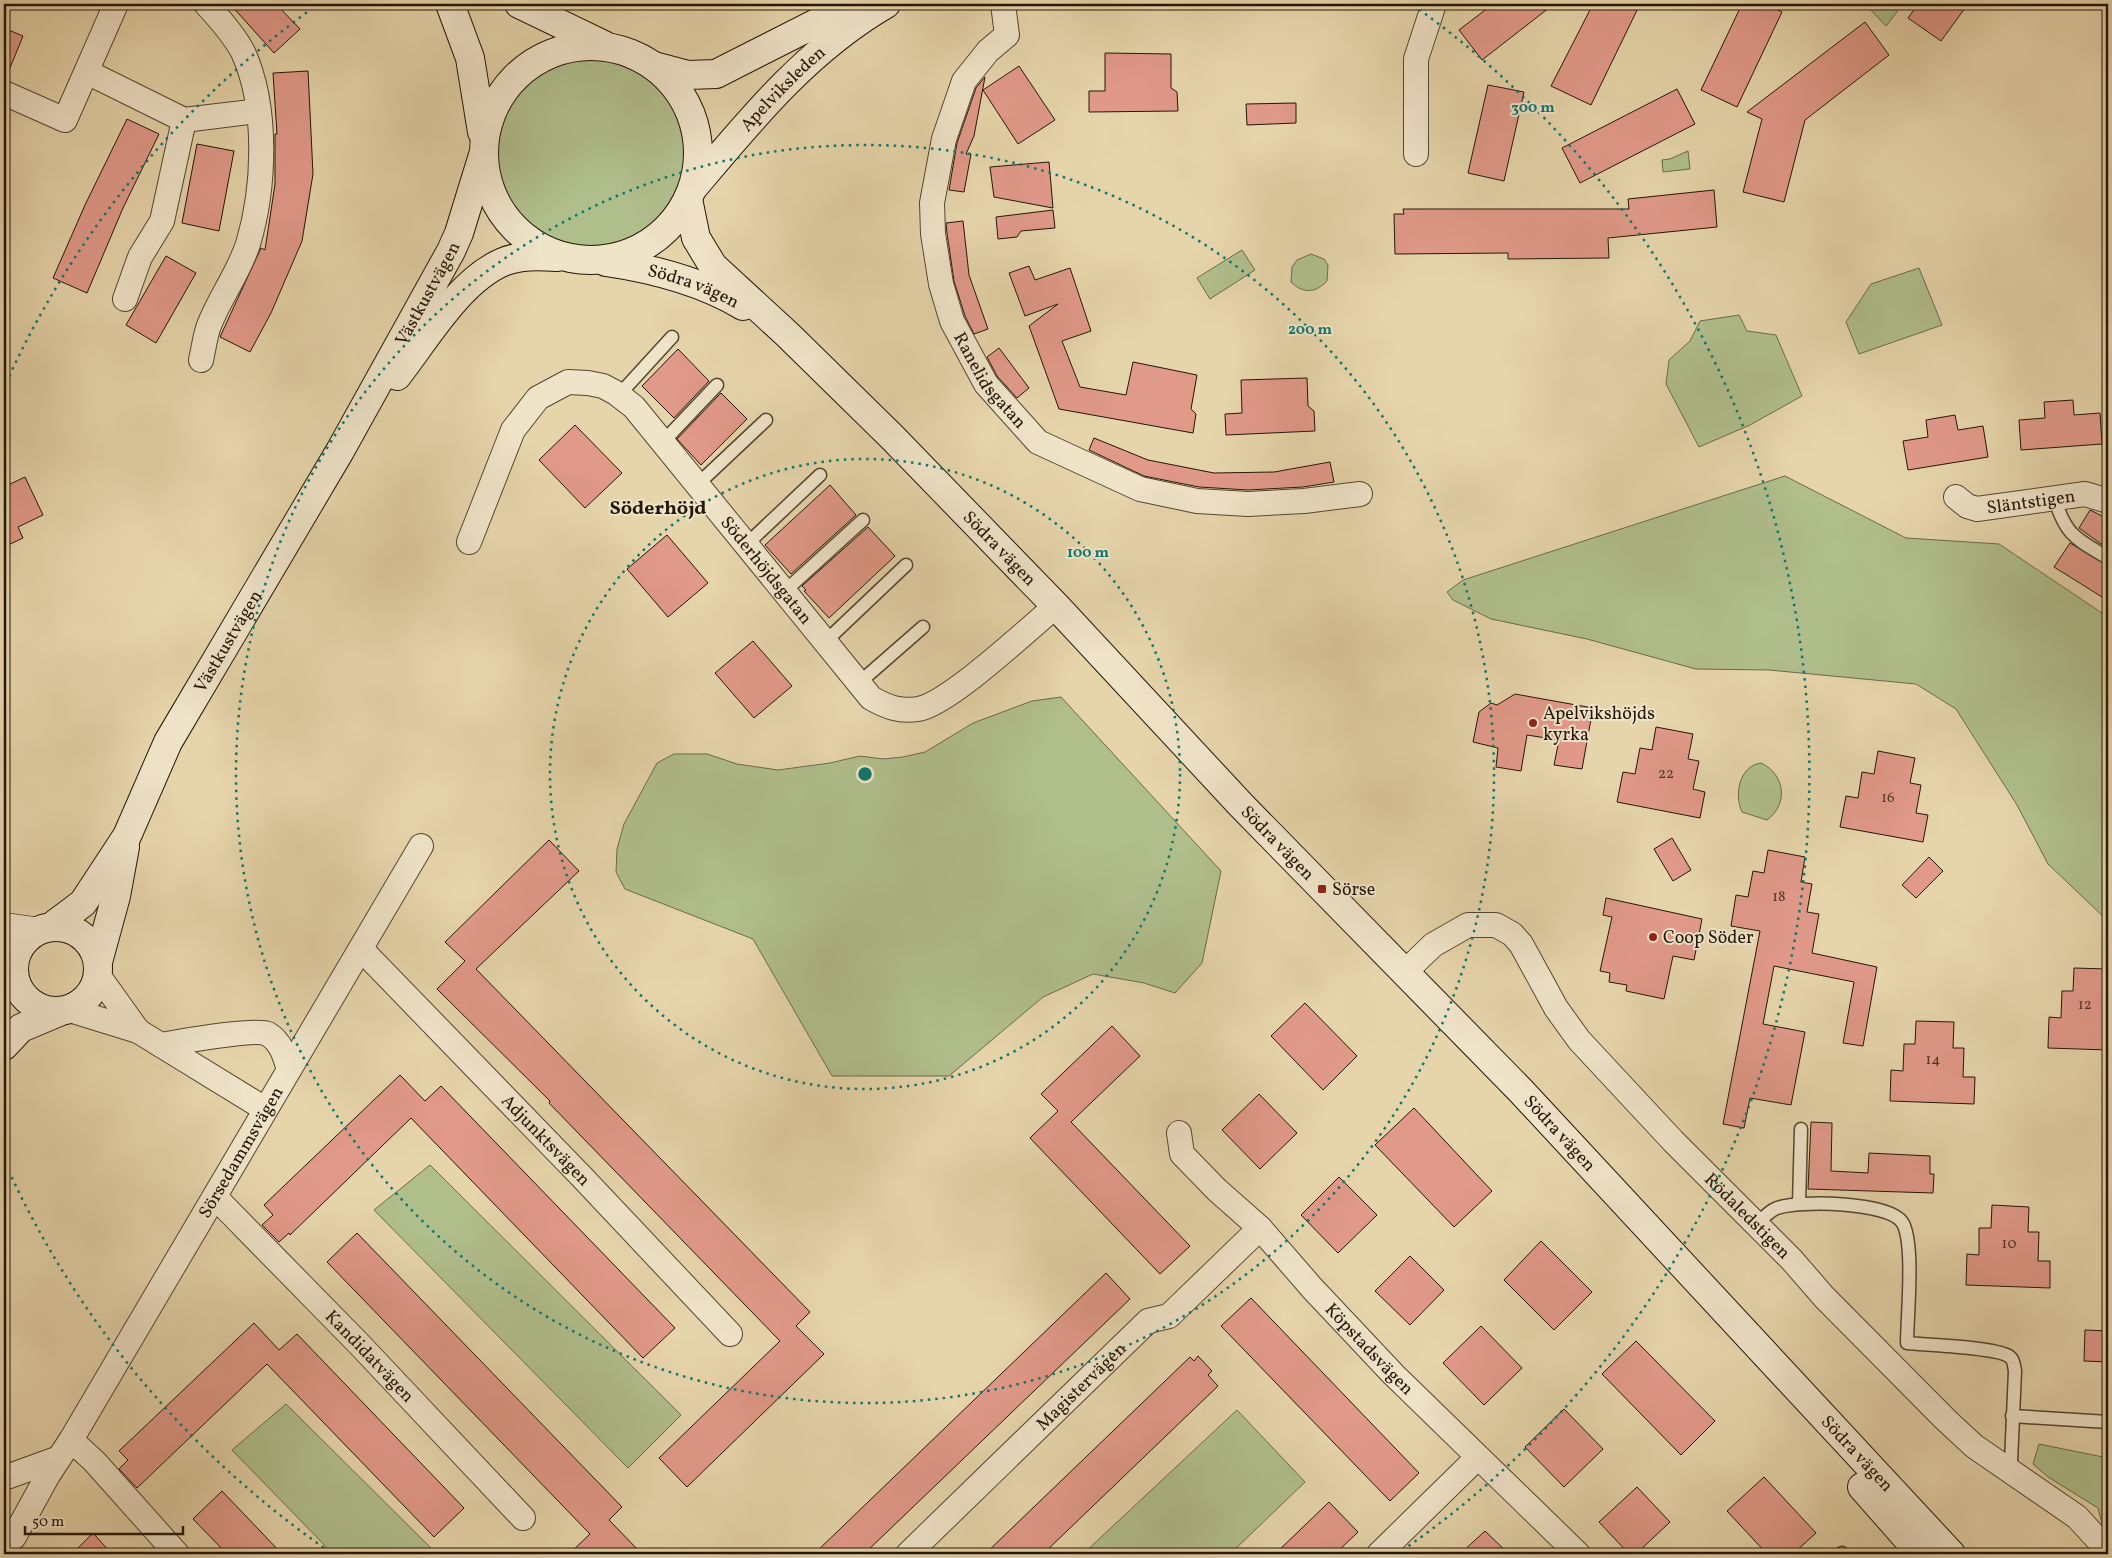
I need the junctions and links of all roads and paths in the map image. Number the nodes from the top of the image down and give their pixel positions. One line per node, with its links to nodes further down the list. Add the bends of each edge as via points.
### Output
1 (116, 4): 11 (street)
2 (206, 4): 13 (street, via 242,51 256,92)
3 (450, 4): 15 (street, Västkustvägen, via 472,66)
4 (519, 4): 9 (street)
5 (854, 4): 10 (street, Apelviksleden, via 716,74 688,75)
6 (886, 4): 17 (street, Apelviksleden, via 843,32 786,80 753,115)
7 (1003, 4): 30 (street, Ranelidsgatan, via 1007,35 988,50 964,81 944,139 932,203 941,284 952,321 986,384 1038,442 1140,489 1197,501 1248,504)
8 (1434, 4): 16 (street, via 1416,60)
9 (610, 48): 10 (street, via 639,57); 15 (street, via 563,49 522,71 493,108)
10 (652, 65): 17 (street, via 675,86 694,125 697,169)
11 (87, 72): 12 (street, via 65,120); 14 (street)
12 (4, 92)
13 (258, 111): 14 (street); 22 (street, via 261,149 258,199 248,244 210,323)
14 (184, 120): 19 (street, via 162,221 140,257)
15 (484, 149): 18 (street, via 487,180 506,219 540,247); 27 (street, Västkustvägen, via 451,251)
16 (1416, 154)
17 (690, 194): 18 (street, Apelviksleden, via 672,222 647,244 617,257); 20 (street, Södra vägen, via 692,227 703,253)
18 (577, 259): 20 (street, Södra vägen, via 672,275 699,284 725,295); 27 (street, Västkustvägen, via 520,258 504,262 477,277)
19 (125, 299)
20 (788, 335): 40 (street, Södra vägen)
21 (672, 337): 24 (lane)
22 (201, 360)
23 (717, 384): 26 (lane)
24 (619, 395): 26 (street, Söderhöjdsgatan, via 634,407); 35 (street, Söderhöjdsgatan, via 603,386 568,382 538,398 513,430)
25 (766, 420): 29 (lane)
26 (662, 443): 29 (street, Söderhöjdsgatan)
27 (340, 451): 44 (street, Västkustvägen, via 168,742)
28 (820, 475): 36 (lane)
29 (698, 484): 36 (street, Söderhöjdsgatan)
30 (1360, 494)
31 (1956, 497): 32 (street, Släntstigen, via 1977,509)
32 (2054, 497): 33 (street, Släntstigen, via 2085,494); 37 (lane, via 2062,522 2071,535)
33 (2108, 501)
34 (863, 520): 39 (lane)
35 (469, 542)
36 (747, 544): 39 (street, Söderhöjdsgatan)
37 (2108, 558)
38 (906, 565): 42 (lane)
39 (785, 591): 42 (street, Söderhöjdsgatan)
40 (1056, 606): 43 (street, Söderhöjdsgatan, via 961,684 920,709 893,709 871,698); 50 (street, Södra vägen, via 1241,805)
41 (922, 627): 43 (lane)
42 (826, 641): 43 (street, Söderhöjdsgatan)
43 (860, 682)
44 (127, 836): 47 (street, Västkustvägen, via 83,903); 49 (street, Västkustvägen)
45 (421, 846): 48 (street, Sörsedammsvägen)
46 (4, 925): 47 (street)
47 (45, 929): 49 (street, via 75,931 86,939 94,950); 51 (street, via 22,944)
48 (361, 949): 56 (street, Sörsedammsvägen); 64 (street, Adjunktsvägen)
49 (98, 969): 52 (street, via 93,990 83,1002); 53 (street)
50 (1405, 972): 62 (street, Rödaledstigen, via 1433,945 1468,925 1496,925 1512,934 1521,944 1556,1008 1580,1040); 66 (street, Södra vägen, via 1606,1181)
51 (9, 973): 52 (street, via 28,1002 42,1010)
52 (64, 1011): 53 (street); 55 (street, via 21,1028)
53 (138, 1031): 54 (street)
54 (161, 1045): 56 (street, via 266,1033 282,1050); 57 (street)
55 (4, 1046)
56 (289, 1070): 57 (street, Sörsedammsvägen)
57 (265, 1109): 60 (street, Sörsedammsvägen)
58 (1801, 1129): 61 (lane)
59 (1179, 1133): 63 (street, Köpstadsvägen, via 1182,1154 1216,1190)
60 (215, 1197): 69 (street, Sörsedammsvägen); 73 (street, Kandidatvägen)
61 (1799, 1204): 62 (lane, via 1775,1208); 65 (lane, via 1874,1208 1893,1214 1903,1223 1909,1243)
62 (1756, 1225): 65 (street, Rödaledstigen)
63 (1260, 1228): 70 (street, Köpstadsvägen, via 1332,1310); 76 (street, Magistervägen, via 1169,1316 1148,1321)
64 (730, 1334)
65 (1896, 1351): 67 (lane, via 1990,1350 2008,1355 2015,1371); 71 (street, Rödaledstigen, via 1974,1446)
66 (1763, 1354): 79 (street, Södra vägen, via 1828,1448); 80 (street, Södra vägen)
67 (2012, 1416): 68 (lane); 71 (lane)
68 (2108, 1422)
69 (65, 1449): 72 (street); 74 (street, Sörsedammsvägen, via 14,1537); 75 (street, via 94,1461)
70 (1477, 1458): 77 (street); 78 (street, Köpstadsvägen)
71 (2007, 1470): 81 (street, Rödaledstigen, via 2077,1518 2101,1543)
72 (4, 1478)
73 (523, 1518)
74 (4, 1544)
75 (177, 1554)
76 (908, 1554)
77 (1379, 1554)
78 (1578, 1554)
79 (1922, 1554)
80 (1950, 1554)
81 (2105, 1554)

